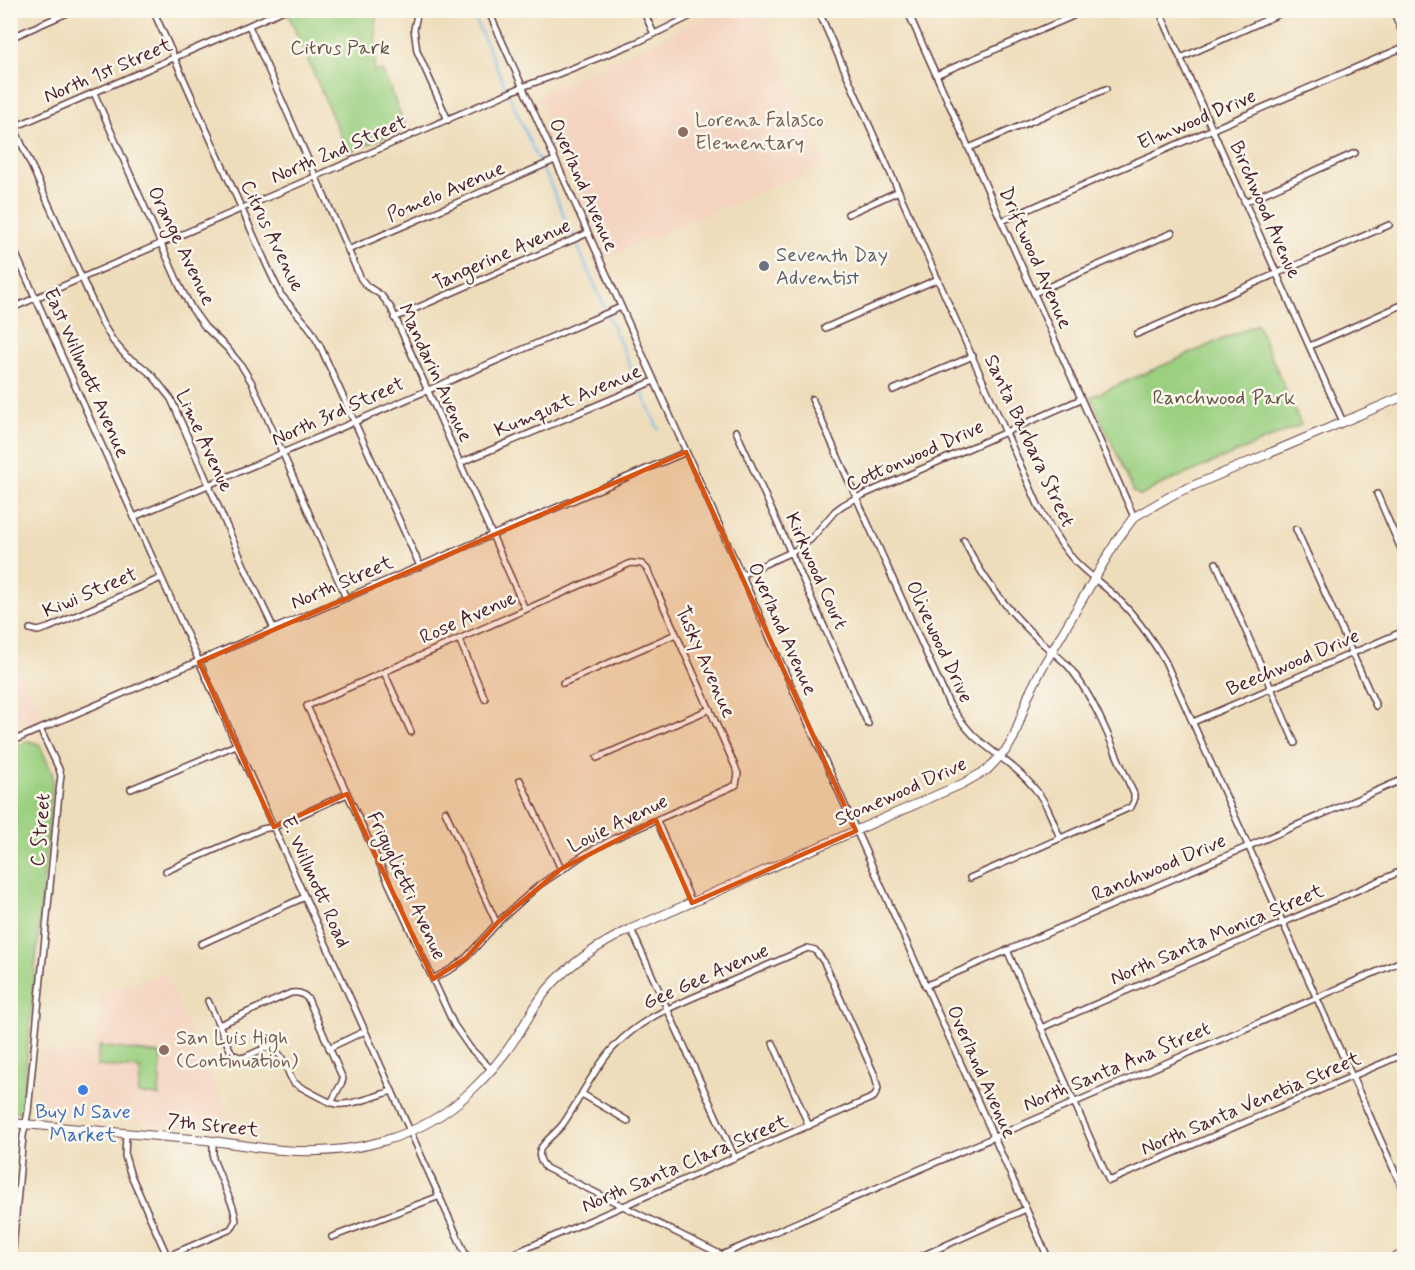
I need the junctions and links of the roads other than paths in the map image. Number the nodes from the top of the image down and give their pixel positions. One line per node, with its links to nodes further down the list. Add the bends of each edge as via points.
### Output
1 (74, 10): 17 (street)
2 (153, 10): 19 (street, Citrus Avenue)
3 (284, 10): 14 (street, North 1st Street)
4 (418, 10): 26 (street, via 414,29 417,51)
5 (488, 10): 22 (street, Overland Avenue)
6 (643, 10): 15 (street)
7 (703, 10): 15 (street, North 2nd Street)
8 (818, 10): 33 (street, Santa Barbara Street)
9 (907, 10): 21 (street, Driftwood Avenue)
10 (1159, 10): 20 (street, Birchwood Avenue)
11 (1288, 10): 20 (street)
12 (1393, 10): 16 (street)
13 (1073, 16): 21 (street)
14 (249, 26): 19 (street, North 1st Street); 32 (street, Mandarin Avenue)
15 (654, 34): 22 (street, North 2nd Street)
16 (1404, 37)
17 (10, 38)
18 (1404, 47): 28 (street, Elmwood Drive)
19 (174, 58): 24 (street, North 1st Street); 35 (street, Citrus Avenue)
20 (1180, 58): 28 (street, Birchwood Avenue)
21 (936, 75): 29 (street, Driftwood Avenue)
22 (522, 87): 26 (street, North 2nd Street); 31 (street, Overland Avenue)
23 (1106, 89): 29 (street)
24 (94, 93): 27 (street, North 1st Street); 42 (street, Orange Avenue)
25 (10, 118): 27 (street, Lime Avenue)
26 (448, 120): 32 (street, North 2nd Street)
27 (13, 129): 45 (street, Lime Avenue)
28 (1212, 129): 34 (street, Birchwood Avenue); 37 (street, Elmwood Drive)
29 (969, 148): 37 (street, Driftwood Avenue)
30 (1356, 153): 34 (street)
31 (555, 160): 40 (street, Overland Avenue); 43 (street, Pomelo Avenue)
32 (315, 177): 35 (street, North 2nd Street); 43 (street, Mandarin Avenue)
33 (899, 191): 36 (street); 46 (street, Santa Barbara Street)
34 (1245, 202): 44 (street, Birchwood Avenue)
35 (242, 209): 42 (street, North 2nd Street); 63 (street, Citrus Avenue, via 281,295 317,339)
36 (848, 214)
37 (1002, 221): 47 (street, Driftwood Avenue)
38 (1389, 225): 44 (street)
39 (1172, 232): 47 (street)
40 (588, 233): 50 (street, Overland Avenue); 52 (street, Tangerine Avenue)
41 (10, 241): 48 (street, East Willmott Avenue)
42 (161, 243): 45 (street, North 2nd Street); 68 (street, Orange Avenue, via 192,309 252,382)
43 (348, 250): 52 (street, Mandarin Avenue, via 361,279 381,295)
44 (1278, 274): 54 (street); 55 (street, Birchwood Avenue)
45 (82, 278): 48 (street, North 2nd Street); 70 (street, Lime Avenue, via 113,340 127,357 152,375 171,399)
46 (938, 279): 53 (street); 56 (street, Santa Barbara Street)
47 (1034, 293): 62 (street, Driftwood Avenue)
48 (36, 298): 51 (street, North 2nd Street); 73 (street, East Willmott Avenue)
49 (1404, 304): 55 (street)
50 (621, 307): 57 (street, Overland Avenue); 58 (street, North 3rd Street)
51 (10, 309)
52 (394, 318): 58 (street, Mandarin Avenue)
53 (825, 328)
54 (1137, 334)
55 (1310, 346): 64 (street, Birchwood Avenue)
56 (973, 357): 59 (street); 66 (street, Santa Barbara Street)
57 (654, 381): 67 (street, Overland Avenue); 69 (street, Kumquat Avenue)
58 (427, 390): 63 (street, North 3rd Street); 69 (street, Mandarin Avenue)
59 (893, 390)
60 (1404, 396): 64 (street, Stonewood Drive)
61 (812, 399): 72 (street, Olivewood Drive)
62 (1081, 399): 66 (street, Cottonwood Drive); 74 (street, Driftwood Avenue)
63 (354, 421): 68 (street, North 3rd Street); 82 (street, Citrus Avenue)
64 (1343, 422): 74 (street, Stonewood Drive, via 1176,493)
65 (736, 431): 78 (street, Kirkwood Court)
66 (1006, 431): 72 (street, Cottonwood Drive); 85 (street, Santa Barbara Street, via 1051,528 1075,561)
67 (686, 452): 76 (street, North Street); 83 (street, Overland Avenue)
68 (282, 453): 70 (street, North 3rd Street); 86 (street, Orange Avenue)
69 (460, 463): 76 (street, Mandarin Avenue)
70 (209, 485): 73 (street, North 3rd Street); 88 (street, Lime Avenue)
71 (1377, 494): 79 (street)
72 (856, 498): 78 (street, Cottonwood Drive, via 835,511 811,539); 110 (street, Olivewood Drive, via 949,704 965,727)
73 (134, 517): 84 (street, E. Willmott Road)
74 (1134, 517): 85 (street, Stonewood Drive)
75 (1296, 529): 94 (street)
76 (492, 535): 82 (street, North Street); 87 (street, Mandarin Avenue)
77 (964, 540): 93 (street, via 1001,602)
78 (790, 553): 83 (street, Cottonwood Drive); 104 (street, Kirkwood Court)
79 (1404, 556)
80 (1216, 563): 98 (street)
81 (642, 564): 87 (street, Rose Avenue, via 631,563); 91 (street, Tusky Avenue)
82 (420, 566): 86 (street, North Street)
83 (741, 575): 120 (street, Overland Avenue)
84 (161, 578): 89 (street, Kiwi Street, via 48,628); 95 (street, E. Willmott Road)
85 (1095, 578): 93 (street, Stonewood Drive); 103 (street, Santa Barbara Street, via 1153,640)
86 (346, 598): 88 (street, North Street)
87 (525, 609): 92 (street, Rose Avenue)
88 (274, 629): 95 (street, North Street)
89 (30, 630)
90 (1404, 631): 94 (street, Beechwood Drive)
91 (676, 634): 97 (street); 102 (street, Tusky Avenue)
92 (459, 639): 96 (street, Rose Avenue); 99 (street)
93 (1052, 651): 110 (street, Stonewood Drive, via 1029,694 1014,737); 121 (street, via 1073,671 1092,700 1134,794 1131,807)
94 (1352, 653): 98 (street, Beechwood Drive); 101 (street)
95 (199, 662): 105 (street, North Street); 109 (street, E. Willmott Road)
96 (384, 672): 100 (street, Rose Avenue); 106 (street)
97 (563, 683)
98 (1272, 688): 103 (street, Beechwood Drive); 108 (street)
99 (485, 699)
100 (307, 706): 116 (street, Friguglietti Avenue)
101 (1376, 706)
102 (710, 709): 111 (street); 112 (street, Tusky Avenue)
103 (1193, 722): 122 (street, Santa Barbara Street)
104 (868, 724)
105 (40, 729): 107 (street, North Street); 155 (street, C Street, via 59,769 60,783)
106 (411, 732)
107 (10, 742)
108 (1295, 743)
109 (237, 745): 115 (street); 119 (street, E. Willmott Road)
110 (1000, 757): 120 (street, Stonewood Drive, via 971,780); 121 (street, Olivewood Drive, via 1035,789)
111 (597, 758)
112 (738, 774): 118 (street, Louie Avenue, via 736,785)
113 (1404, 779): 122 (street, Ranchwood Drive)
114 (520, 780): 123 (street)
115 (131, 789)
116 (347, 794): 119 (street); 135 (street, Friguglietti Avenue)
117 (445, 811): 130 (street)
118 (657, 821): 123 (street, Louie Avenue, via 615,838); 128 (street)
119 (274, 827): 125 (street); 127 (street, E. Willmott Road)
120 (856, 831): 128 (street, Stonewood Drive); 136 (street, Overland Avenue)
121 (1060, 838): 126 (street)
122 (1248, 847): 129 (street, Santa Barbara Street); 133 (street, Ranchwood Drive)
123 (561, 869): 130 (street, Louie Avenue)
124 (1404, 870): 129 (street, North Santa Monica Street)
125 (166, 871)
126 (970, 878)
127 (305, 897): 132 (street); 142 (street, E. Willmott Road)
128 (692, 903): 131 (street, Stonewood Drive)
129 (1282, 923): 137 (street, Santa Barbara Street); 141 (street, North Santa Monica Street)
130 (496, 924): 135 (street, Louie Avenue, via 466,958)
131 (631, 929): 139 (street); 146 (street, Stonewood Drive, via 594,949 546,990)
132 (201, 944)
133 (1007, 950): 136 (street, Ranchwood Drive); 141 (street)
134 (1404, 960): 137 (street, North Santa Ana Street)
135 (433, 979): 146 (street, Friguglietti Avenue, via 457,1030)
136 (925, 986): 159 (street, Overland Avenue)
137 (1316, 998): 147 (street, Santa Barbara Street); 151 (street, North Santa Ana Street)
138 (208, 1001): 140 (street)
139 (667, 1008): 148 (street, Gee Gee Avenue, via 808,948 815,950 824,962); 150 (street, Gee Gee Avenue, via 613,1048); 161 (street)
140 (219, 1025): 144 (street, via 291,993 300,993 308,999); 152 (street, via 232,1054 243,1058 267,1047 276,1050 294,1083)
141 (1041, 1028): 151 (street)
142 (365, 1031): 144 (street); 149 (street, E. Willmott Road)
143 (773, 1043): 156 (street)
144 (329, 1048): 152 (street, via 343,1079)
145 (1404, 1054): 147 (street, North Santa Venetia Street)
146 (491, 1070): 157 (street, Stonewood Drive, via 455,1105)
147 (1352, 1077): 151 (street, North Santa Venetia Street, via 1109,1181); 162 (street, Santa Barbara Street)
148 (878, 1089): 156 (street, North Santa Clara Street, via 868,1101)
149 (392, 1091): 152 (street, via 343,1104); 157 (street, E. Willmott Road)
150 (582, 1094): 153 (street); 164 (street, Gee Gee Avenue, via 538,1156 546,1168)
151 (1074, 1102): 159 (street, North Santa Ana Street)
152 (331, 1103)
153 (628, 1121)
154 (10, 1122): 155 (street, 7th Street)
155 (26, 1124): 158 (street, 7th Street); 170 (street, C Street)
156 (809, 1126): 161 (street, North Santa Clara Street)
157 (411, 1132): 160 (street, 7th Street, via 365,1146 326,1150 281,1150); 163 (street, E. Willmott Road)
158 (126, 1133): 160 (street, 7th Street); 169 (street, via 127,1164)
159 (994, 1137): 165 (street, Overland Avenue); 168 (street, North Santa Ana Street)
160 (213, 1141): 169 (street, via 213,1160 236,1220 231,1229)
161 (735, 1158): 164 (street, North Santa Clara Street)
162 (1404, 1191)
163 (440, 1196): 166 (street); 171 (street, E. Willmott Road)
164 (623, 1207): 168 (street); 172 (street, North Santa Clara Street)
165 (1026, 1209): 175 (street); 176 (street, Overland Avenue)
166 (332, 1237)
167 (1404, 1254): 177 (main road)
168 (722, 1255): 173 (street, North Santa Ana Street); 174 (street)
169 (169, 1258)
170 (12, 1260)
171 (468, 1260)
172 (499, 1260)
173 (710, 1260)
174 (732, 1260)
175 (913, 1260)
176 (1048, 1260)
177 (1392, 1260)

